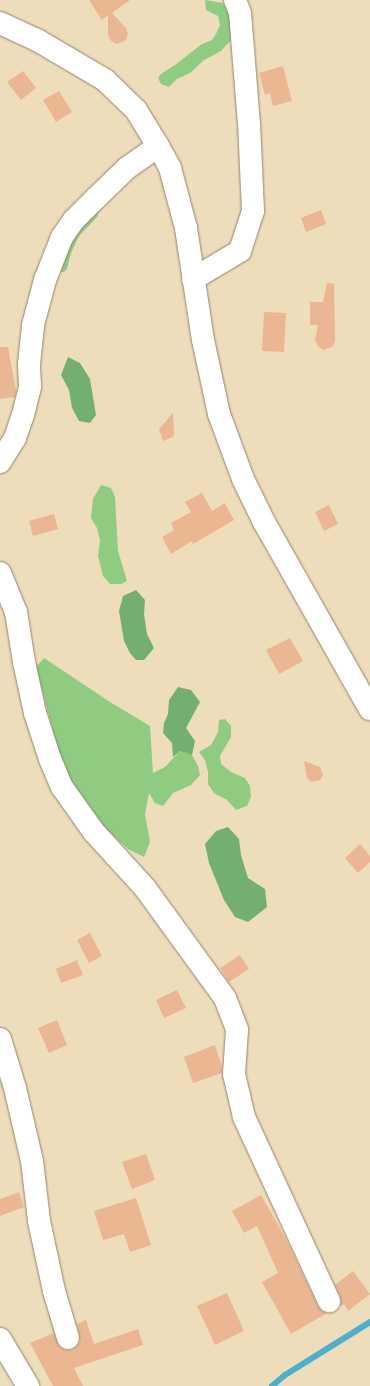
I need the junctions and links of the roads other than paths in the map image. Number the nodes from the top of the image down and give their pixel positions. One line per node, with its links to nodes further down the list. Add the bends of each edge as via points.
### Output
1 (235, 0): 4 (street, via 240,13 253,211 240,251)
2 (0, 23): 3 (street, via 37,40 105,80 136,110)
3 (158, 146): 4 (street, via 170,168 186,228); 5 (street, via 127,168 74,220 62,237 45,280 33,325 29,364 30,386 23,415 15,438)
4 (193, 279): 7 (street, via 219,414 243,479)
5 (0, 462)
6 (0, 573): 9 (street, via 16,612 35,713 62,787 94,832 157,904 225,998 236,1030 234,1074 244,1117)
7 (370, 709)
8 (0, 1039): 10 (street, via 15,1088 32,1161 39,1221 54,1291)
9 (329, 1301)
10 (68, 1338)
11 (0, 1339): 12 (street)
12 (28, 1386)

